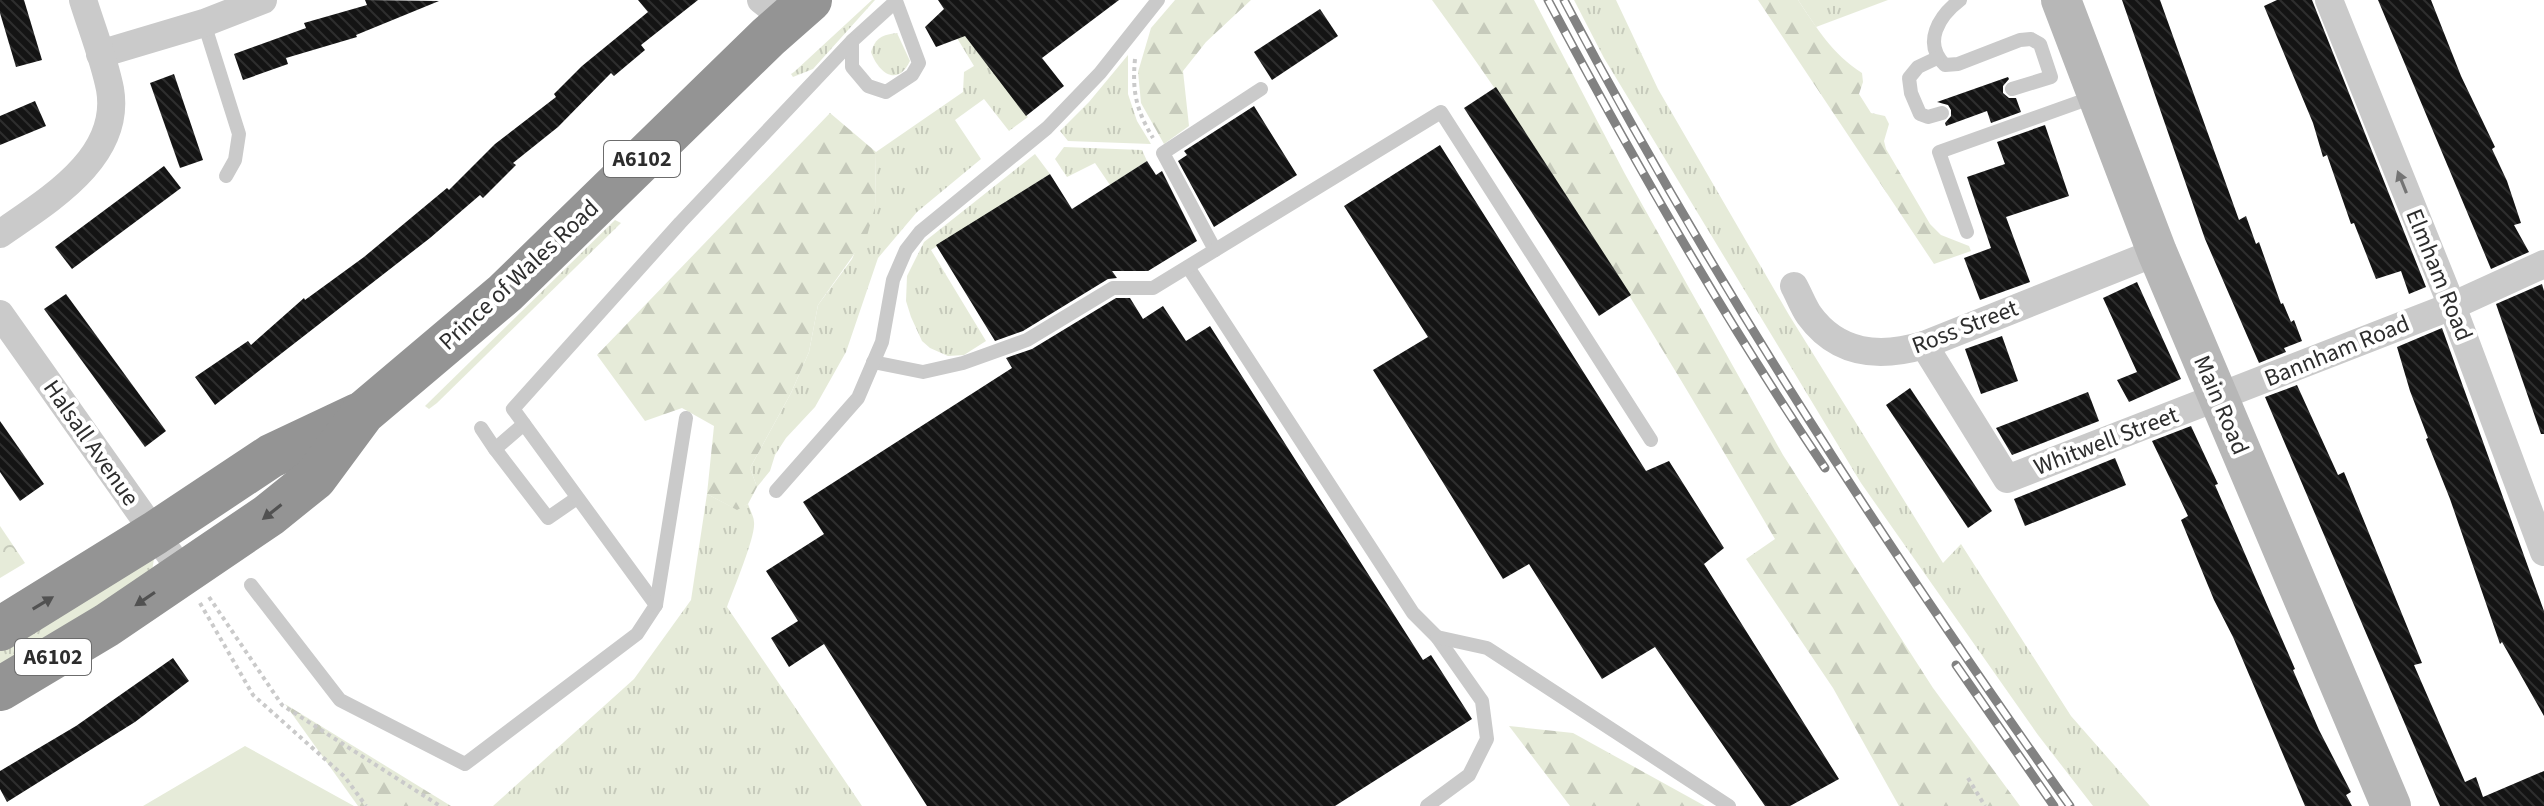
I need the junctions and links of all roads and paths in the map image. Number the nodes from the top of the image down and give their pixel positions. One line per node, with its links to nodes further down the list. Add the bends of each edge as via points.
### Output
1 (83, 0): 12 (street)
2 (263, 0): 10 (street)
3 (1158, 0): 9 (lane)
4 (1960, 0): 13 (lane, via 1936,26)
5 (2061, 0): 16 (main road, Main Road)
6 (2329, 0): 27 (street, Elmham Road, one-way to 6)
7 (896, 1): 11 (lane); 11 (lane, via 919,63 912,75 886,92 868,86 852,67)
8 (786, 7): 32 (highway, Prince of Wales Road / A6102, via 477,319)
9 (1147, 14): 18 (path, via 1133,85 1141,117); 30 (lane, via 1047,128 920,232 893,280 882,342)
10 (204, 23): 12 (street); 19 (lane, via 239,134)
11 (852, 41): 34 (lane, via 513,409)
12 (100, 54): 21 (street, via 111,105 96,150 65,188)
13 (1937, 58): 15 (lane, via 1945,65 1958,64 2031,39 2040,44 2051,77); 17 (lane, via 1909,78 1920,114)
14 (1261, 89): 18 (lane)
15 (2012, 89)
16 (2097, 95): 20 (lane, via 1939,152); 23 (main road, Main Road)
17 (1942, 113)
18 (1163, 153): 22 (lane)
19 (226, 176)
20 (1967, 232)
21 (0, 234)
22 (1215, 250): 25 (lane); 36 (lane, via 1441,112)
23 (2157, 252): 29 (street, Ross Street); 31 (main road, Main Road)
24 (2544, 264): 27 (street, Bannham Road)
25 (1188, 267): 30 (lane, via 1153,288 1113,288 1027,340 963,363 923,372); 46 (lane, via 1413,613)
26 (1794, 286): 29 (street, Ross Street, via 1809,315 1833,339 1861,352 1897,353)
27 (2452, 306): 31 (street, Bannham Road); 41 (street, Elmham Road)
28 (0, 314): 40 (street, Halsall Avenue)
29 (1924, 345): 31 (street, Whitwell Street, via 2007,479)
30 (873, 362): 38 (lane, via 858,398)
31 (2217, 398): 54 (main road, Main Road)
32 (363, 413): 40 (highway, Prince of Wales Road / A6102, via 271,456); 42 (highway, Prince of Wales Road / A6102, one-way to 42, via 315,478)
33 (686, 418): 44 (lane)
34 (524, 424): 37 (lane); 39 (lane)
35 (481, 428): 37 (lane)
36 (1651, 440)
37 (495, 449): 39 (lane, via 548,518)
38 (776, 491)
39 (577, 498): 44 (lane)
40 (155, 533): 42 (street, Halsall Avenue); 45 (highway, Prince of Wales Road / A6102, one-way to 40)
41 (2544, 552)
42 (186, 571): 47 (highway, Prince of Wales Road / A6102, one-way to 47); 49 (path, via 253,695 345,777); 50 (path, via 282,705)
43 (251, 585): 44 (lane, via 340,700 465,764 637,634)
44 (656, 605)
45 (0, 629)
46 (1437, 637): 51 (lane, via 1482,701 1487,739 1469,775); 52 (lane, via 1487,648)
47 (0, 689)
48 (1968, 778): 53 (path)
49 (366, 806)
50 (440, 806)
51 (1427, 806)
52 (1729, 806)
53 (1985, 806)
54 (2391, 806)

